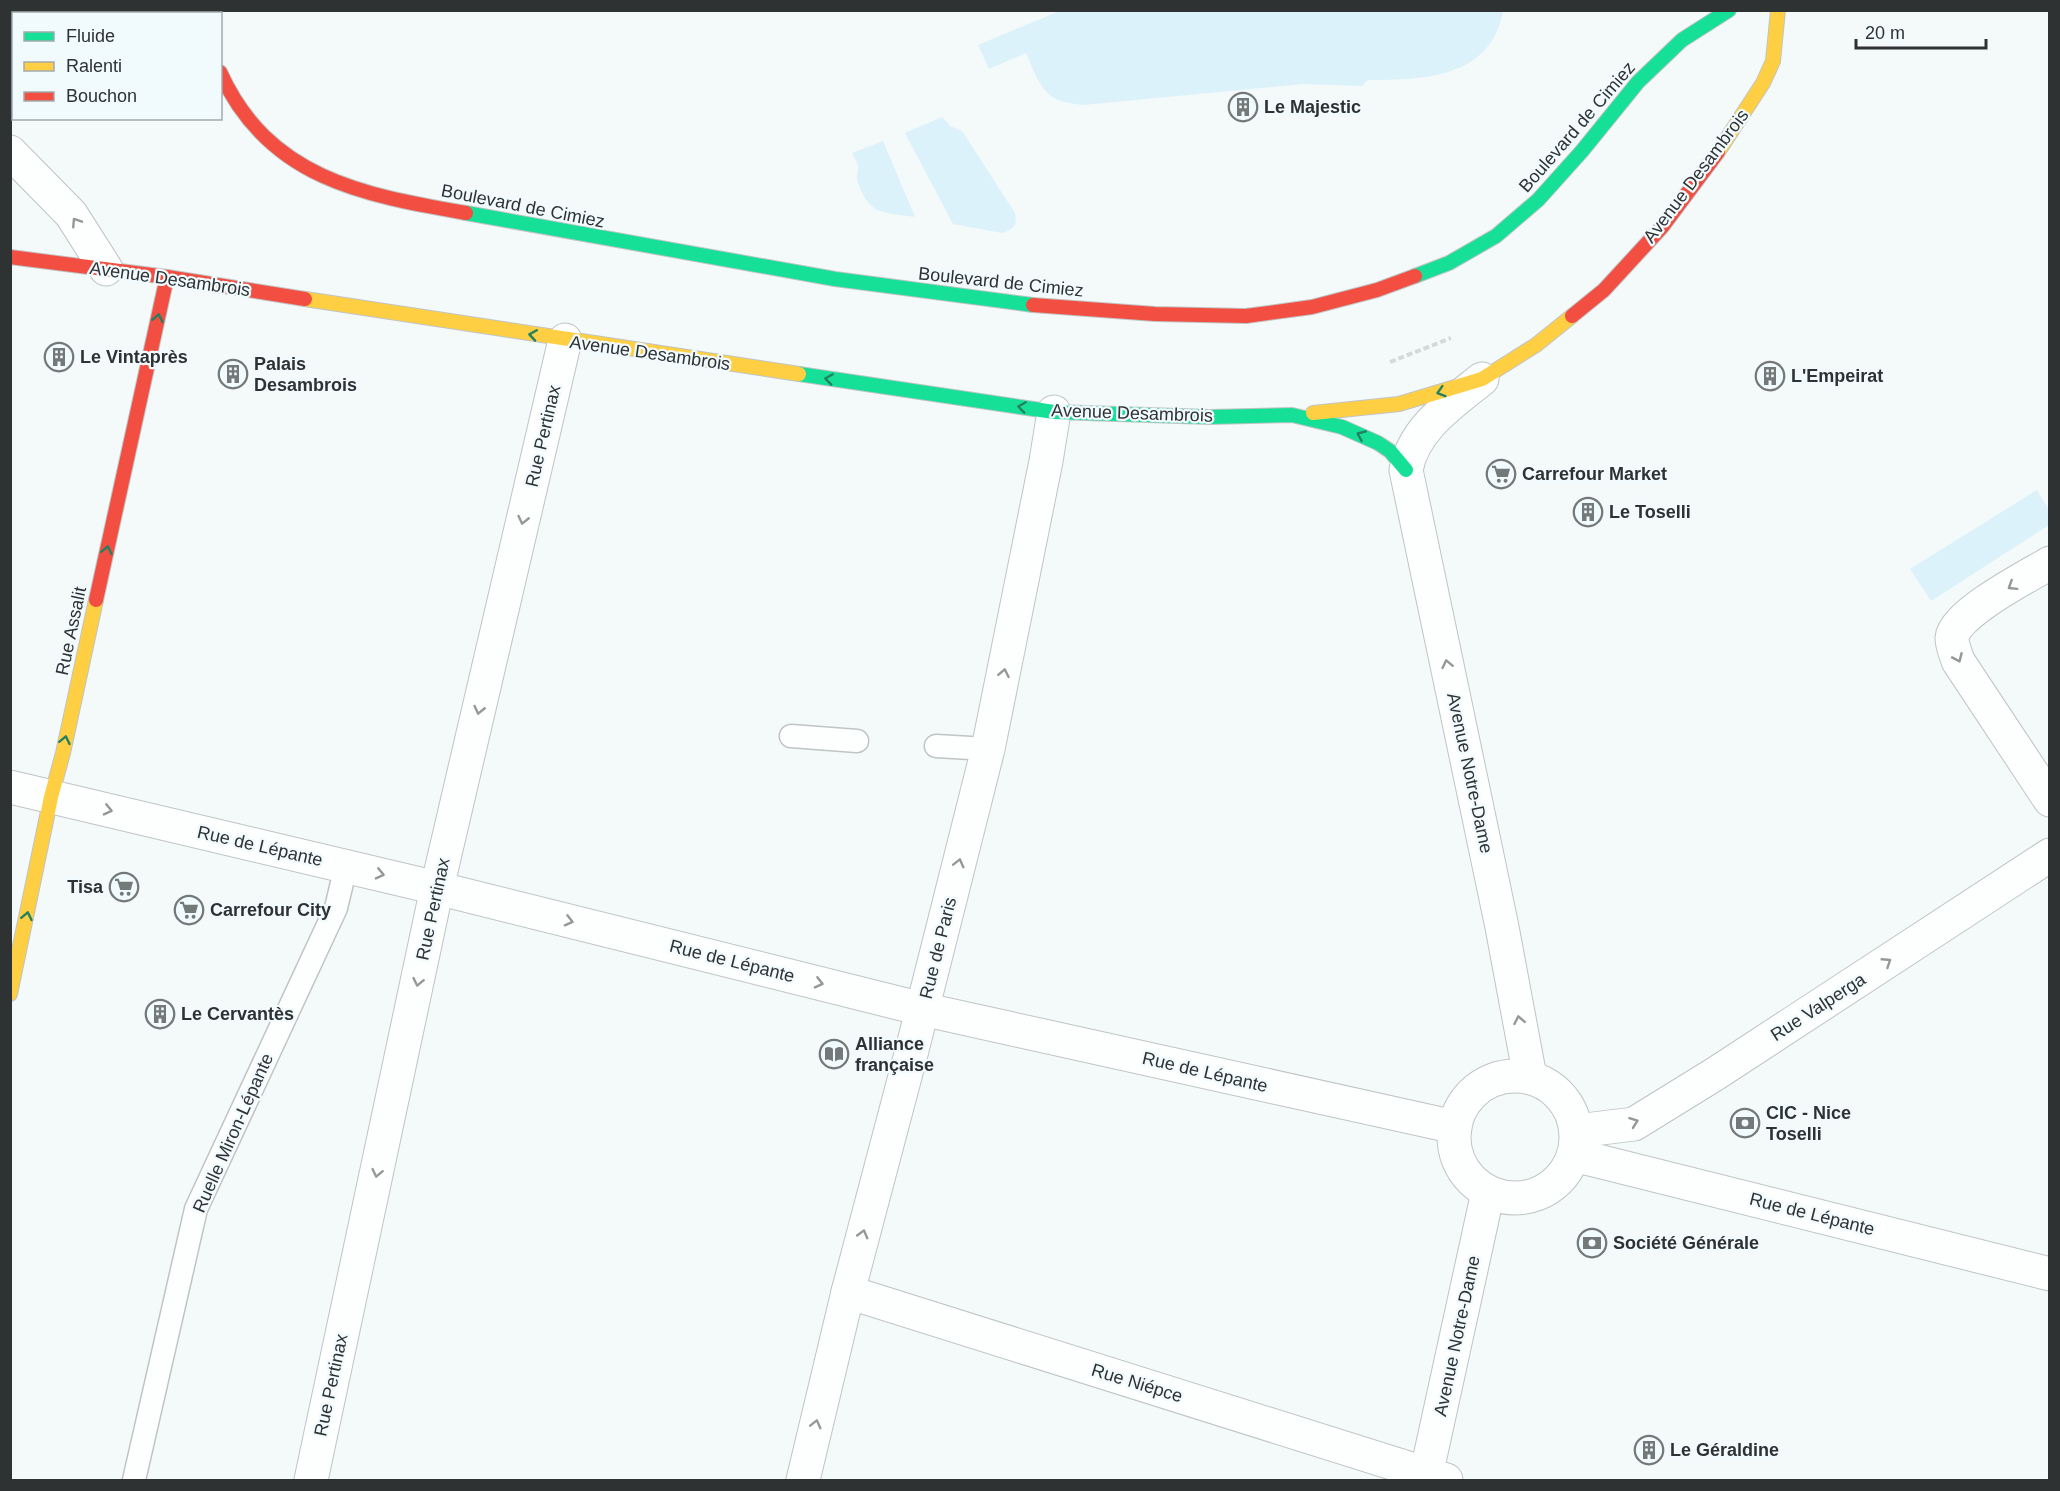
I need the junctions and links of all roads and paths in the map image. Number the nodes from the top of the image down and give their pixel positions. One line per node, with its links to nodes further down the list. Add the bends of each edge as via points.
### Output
1 (1730, 10): 3 (street, Boulevard de Cimiez, via 1682,40 1638,82 1539,200 1496,236 1449,263 1377,290 1311,307 1246,316 1020,304 870,284 402,202 302,166 259,132 227,90)
2 (1778, 10): 12 (street, Avenue Desambrois, via 1773,62 1763,83 1662,227 1604,290 1536,345)
3 (222, 77)
4 (10, 152): 5 (street)
5 (25, 179): 7 (street, one-way to 5, via 71,214)
6 (10, 257): 7 (street, Avenue Desambrois)
7 (106, 269): 8 (street, Avenue Desambrois)
8 (167, 277): 10 (street, Avenue Desambrois, one-way to 8); 22 (street, Rue Assalit, one-way to 8)
9 (1451, 338): 11 (path)
10 (565, 340): 13 (street, Avenue Desambrois, one-way to 10); 26 (street, Rue Pertinax, one-way to 26)
11 (1390, 362)
12 (1482, 379): 14 (street, Avenue Desambrois, one-way to 14, via 1399,404); 15 (street, Avenue Desambrois, via 1440,412 1408,455)
13 (1054, 412): 14 (street, Avenue Desambrois, via 1210,417); 20 (street, Rue de Paris, one-way to 13)
14 (1292, 415): 15 (street, Avenue Desambrois, one-way to 14, via 1378,442 1342,427)
15 (1406, 470): 29 (street, Avenue Notre-Dame, one-way to 15)
16 (2049, 563): 23 (street, one-way to 23, via 1974,609 1956,626 1952,637 1958,661)
17 (791, 736): 18 (lane)
18 (857, 741)
19 (936, 746): 20 (lane)
20 (988, 749): 28 (street, Rue de Paris, one-way to 20)
21 (10, 787): 22 (street, Rue de Lépante)
22 (51, 797): 25 (street, Rue de Lépante, one-way to 25); 27 (street, Rue Assalit, one-way to 22)
23 (2049, 800)
24 (2049, 855): 31 (street, Rue Valperga, one-way to 24, via 1634,1124)
25 (346, 867): 26 (street, Rue de Lépante, one-way to 26); 36 (lane, Ruelle Miron-Lépante, via 336,908 196,1209)
26 (437, 888): 28 (street, Rue de Lépante, one-way to 28); 37 (street, Rue Pertinax, one-way to 37)
27 (10, 994)
28 (922, 1009): 30 (street, Rue de Lépante); 34 (street, Rue de Paris, one-way to 28)
29 (1530, 1077): 30 (street, via 1490,1081 1473,1092 1461,1108); 31 (street, via 1548,1084 1562,1097 1572,1113)
30 (1455, 1127): 32 (street, via 1460,1165 1472,1181)
31 (1575, 1143): 32 (street, via 1565,1174 1550,1188 1530,1197 1509,1198); 33 (street, Rue de Lépante)
32 (1488, 1192): 35 (street, Avenue Notre-Dame)
33 (2049, 1274)
34 (848, 1292): 35 (street, Rue Niépce); 38 (street, Rue de Paris, one-way to 34)
35 (1432, 1478)
36 (134, 1480)
37 (311, 1480)
38 (803, 1480)

